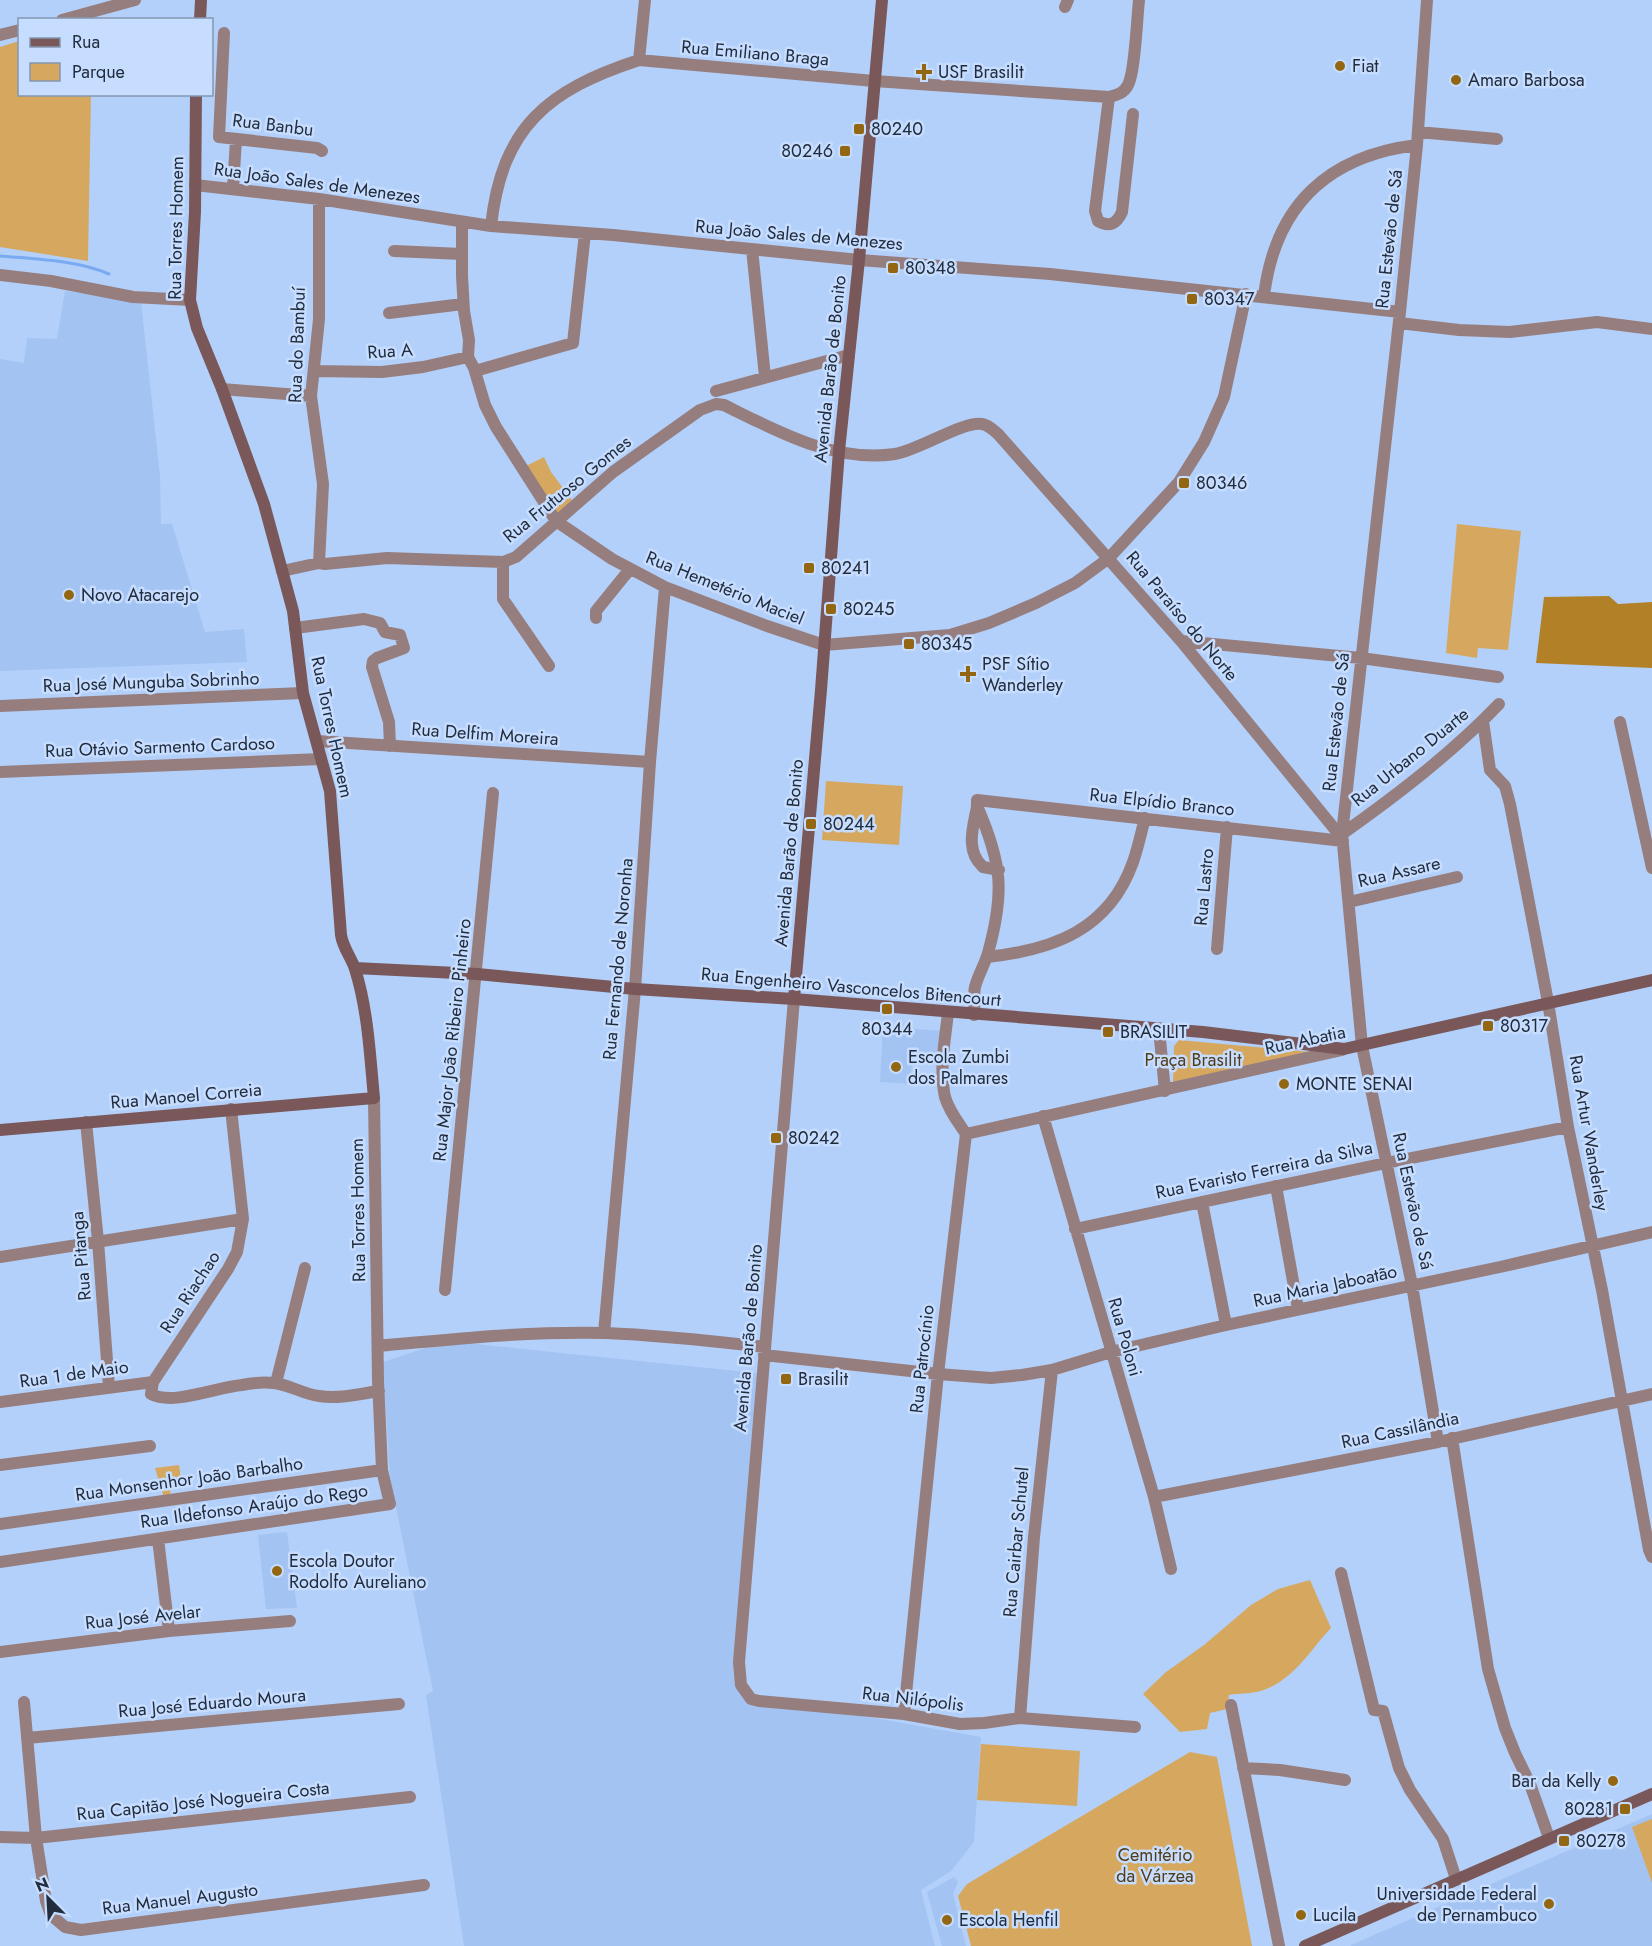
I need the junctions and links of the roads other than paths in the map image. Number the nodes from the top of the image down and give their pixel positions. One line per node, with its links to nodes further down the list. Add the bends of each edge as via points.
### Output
1 (135, 0): 7 (street)
2 (201, 0): 8 (street)
3 (645, 0): 12 (street)
4 (882, 0): 13 (street, Avenida Barão de Bonito)
5 (1138, 0): 15 (street, via 1131,78 1123,92)
6 (1427, 0): 18 (street, Rua Estevão de Sá)
7 (69, 18)
8 (200, 18)
9 (18, 30): 11 (street)
10 (224, 33): 17 (street, Rua Banbu, via 219,137)
11 (0, 34)
12 (639, 60): 13 (street, Rua Emiliano Braga); 25 (street, Rua Emiliano Braga, via 574,85 546,105 523,130 499,179)
13 (874, 81): 15 (street, Rua Emiliano Braga); 30 (street, Avenida Barão de Bonito)
14 (196, 96): 21 (street, Rua Torres Homem)
15 (1109, 97): 16 (street, via 1095,211 1104,225 1113,224 1122,212)
16 (1133, 114)
17 (236, 139): 20 (street, Rua Banbu); 22 (street)
18 (1417, 139): 19 (street); 33 (street, via 1342,167 1302,200 1275,245); 37 (street, Rua Estevão de Sá)
19 (1497, 139)
20 (322, 151)
21 (195, 185): 22 (street, Rua João Sales de Menezes); 34 (street, Rua Torres Homem)
22 (233, 189): 23 (street, Rua João Sales de Menezes)
23 (319, 199): 24 (street, Rua João Sales de Menezes); 41 (street, Rua do Bambuí, via 319,319)
24 (462, 222): 25 (street, Rua João Sales de Menezes); 29 (street, Rua Hemetério Maciel)
25 (491, 226): 26 (street, Rua João Sales de Menezes)
26 (585, 233): 27 (street, Rua João Sales de Menezes); 42 (street, via 573,343)
27 (752, 249): 30 (street, Rua João Sales de Menezes); 43 (street)
28 (394, 251): 29 (street)
29 (462, 254): 35 (street, Rua Hemetério Maciel)
30 (859, 260): 32 (street, Rua João Sales de Menezes); 39 (street, Avenida Barão de Bonito)
31 (0, 275): 34 (street, via 133,297)
32 (1246, 294): 33 (street, Rua João Sales de Menezes); 49 (street, Rua Hemetério Maciel, via 1224,397 1204,442 1179,482)
33 (1264, 296): 37 (street, Rua João Sales de Menezes)
34 (190, 300): 44 (street, Rua Torres Homem)
35 (464, 304): 36 (street); 40 (street, Rua Hemetério Maciel)
36 (389, 313)
37 (1399, 318): 38 (street, Rua João Sales de Menezes, via 1459,330 1510,332 1597,322); 59 (street, Rua Estevão de Sá)
38 (1652, 329)
39 (849, 355): 43 (street); 47 (street, Avenida Barão de Bonito)
40 (468, 357): 41 (street, Rua A, via 382,372); 42 (street, Rua Hemetério Maciel)
41 (314, 371): 46 (street, Rua do Bambuí)
42 (475, 371): 48 (street, Rua Hemetério Maciel, via 496,427)
43 (765, 377): 45 (street)
44 (222, 389): 46 (street); 53 (street, Rua Torres Homem, via 264,504)
45 (716, 391)
46 (311, 396): 50 (street, Rua do Bambuí, via 323,484)
47 (839, 451): 48 (street, Rua Frutuoso Gomes, via 793,438 721,404 711,405 613,472); 49 (street, Rua Paraíso do Norte, via 897,453 967,426 987,425); 58 (street, Avenida Barão de Bonito)
48 (556, 521): 51 (street, Rua Frutuoso Gomes, via 516,557); 52 (street, Rua Hemetério Maciel)
49 (1109, 558): 57 (street, Rua Paraíso do Norte); 58 (street, Rua Hemetério Maciel, via 1075,583 1036,603 950,635)
50 (319, 562): 51 (street, Rua Frutuoso Gomes, via 387,558); 53 (street, Rua Frutuoso Gomes)
51 (503, 562): 60 (street, via 503,599)
52 (630, 569): 54 (street, Rua Hemetério Maciel); 55 (street, via 596,610)
53 (282, 571): 56 (street, Rua Torres Homem)
54 (665, 587): 58 (street, Rua Hemetério Maciel); 70 (street, Rua Fernando de Noronha)
55 (596, 618)
56 (295, 627): 62 (street, Rua Torres Homem); 68 (street, via 368,619 380,623 385,632 400,635 404,648 377,658 372,667 389,722)
57 (1181, 641): 59 (street); 76 (street, Rua Paraíso do Norte)
58 (824, 645): 87 (street, Avenida Barão de Bonito)
59 (1361, 658): 61 (street); 76 (street, Rua Estevão de Sá)
60 (549, 666)
61 (1498, 677)
62 (303, 693): 64 (street, Rua José Munguba Sobrinho); 67 (street, Rua Torres Homem)
63 (1499, 704): 65 (street, Rua Urbano Duarte)
64 (0, 706)
65 (1483, 721): 76 (street, Rua Urbano Duarte); 88 (street, Rua Artur Wanderley, via 1491,773 1503,782 1510,804)
66 (1620, 722): 77 (street)
67 (317, 741): 68 (street, Rua Delfim Moreira); 69 (street, Rua Torres Homem)
68 (390, 746): 70 (street, Rua Delfim Moreira)
69 (321, 759): 71 (street, Rua Otávio Sarmento Cardoso); 83 (street, Rua Torres Homem, via 330,791 343,946)
70 (650, 762): 86 (street, Rua Fernando de Noronha)
71 (0, 772)
72 (493, 793): 84 (street, Rua Major João Ribeiro Pinheiro)
73 (977, 803): 74 (street, Rua Elpídio Branco); 78 (street); 78 (street, via 973,853 983,867)
74 (1145, 818): 75 (street, Rua Elpídio Branco); 82 (street, via 1132,864 1114,898 1093,921 1044,948)
75 (1227, 828): 76 (street, Rua Elpídio Branco); 81 (street, Rua Lastro)
76 (1342, 837): 80 (street, Rua Estevão de Sá)
77 (1652, 868)
78 (999, 870): 82 (street, via 1000,903)
79 (1457, 877): 80 (street, Rua Assare)
80 (1349, 902): 92 (street, Rua Estevão de Sá)
81 (1217, 949)
82 (987, 957): 90 (street, via 975,988)
83 (355, 968): 84 (street, Rua Engenheiro Vasconcelos Bitencourt); 95 (street, Rua Torres Homem, via 368,1032)
84 (477, 974): 86 (street, Rua Engenheiro Vasconcelos Bitencourt); 113 (street, Rua Major João Ribeiro Pinheiro)
85 (1652, 980): 88 (street, Rua Abatia)
86 (635, 989): 87 (street, Rua Engenheiro Vasconcelos Bitencourt); 116 (street, Rua Fernando de Noronha)
87 (794, 999): 89 (street, Rua Engenheiro Vasconcelos Bitencourt); 118 (street, Avenida Barão de Bonito)
88 (1548, 1002): 92 (street, Rua Abatia); 99 (street, Rua Artur Wanderley)
89 (948, 1013): 90 (street, Rua Engenheiro Vasconcelos Bitencourt); 101 (street, via 945,1098)
90 (974, 1015): 91 (street, Rua Engenheiro Vasconcelos Bitencourt)
91 (1160, 1029): 93 (street, Rua Engenheiro Vasconcelos Bitencourt); 94 (street)
92 (1362, 1046): 93 (street, Rua Abatia); 102 (street, Rua Estevão de Sá)
93 (1344, 1049): 94 (street, Rua Abatia)
94 (1165, 1091): 97 (street, Rua Abatia)
95 (374, 1098): 96 (street, Rua Manoel Correia); 117 (street, Rua Torres Homem)
96 (231, 1109): 98 (street, Rua Manoel Correia); 105 (street, Rua Riachao)
97 (1043, 1116): 101 (street, Rua Abatia); 106 (street, Rua Poloni)
98 (86, 1122): 100 (street, Rua Manoel Correia); 108 (street, Rua Pitanga)
99 (1568, 1127): 102 (street, Rua Evaristo Ferreira da Silva); 109 (street, Rua Artur Wanderley)
100 (0, 1130)
101 (966, 1134): 121 (street, Rua Patrocínio)
102 (1386, 1162): 103 (street, Rua Evaristo Ferreira da Silva); 112 (street, Rua Estevão de Sá)
103 (1276, 1186): 104 (street, Rua Evaristo Ferreira da Silva); 114 (street)
104 (1202, 1202): 106 (street, Rua Evaristo Ferreira da Silva); 115 (street)
105 (243, 1219): 108 (street); 122 (street, Rua Riachao, via 237,1252 228,1269)
106 (1075, 1229): 119 (street, Rua Poloni)
107 (1652, 1232): 109 (street, Rua Maria Jaboatão)
108 (98, 1241): 110 (street); 125 (street, Rua Pitanga)
109 (1592, 1247): 112 (street, Rua Maria Jaboatão); 127 (street, Rua Artur Wanderley)
110 (0, 1257)
111 (304, 1268): 123 (street)
112 (1412, 1285): 114 (street, Rua Maria Jaboatão); 130 (street, Rua Estevão de Sá)
113 (445, 1290)
114 (1298, 1309): 115 (street, Rua Maria Jaboatão)
115 (1226, 1325): 119 (street, Rua Maria Jaboatão)
116 (604, 1333): 117 (street, Rua Maria Jaboatão, via 488,1336); 118 (street, Rua Maria Jaboatão, via 675,1337)
117 (378, 1346): 124 (street, Rua Torres Homem)
118 (765, 1351): 121 (street, Rua Maria Jaboatão); 144 (street, Avenida Barão de Bonito, via 739,1662 741,1685 752,1699)
119 (1110, 1352): 120 (street, Rua Maria Jaboatão); 134 (street, Rua Poloni)
120 (1052, 1370): 121 (street, Rua Maria Jaboatão, via 991,1377); 149 (street, Rua Cairbar Schutel)
121 (938, 1374): 148 (street, Rua Patrocínio)
122 (153, 1382): 123 (street, via 151,1394 164,1398 244,1384); 125 (street, Rua 1 de Maio)
123 (276, 1383): 124 (street, via 306,1394 339,1397)
124 (378, 1386): 133 (street, Rua Ildefonso Araújo do Rego)
125 (109, 1387): 128 (street, Rua 1 de Maio)
126 (1652, 1394): 127 (street, Rua Cassilândia)
127 (1621, 1400): 129 (street, Rua Cassilândia); 137 (street, Rua Artur Wanderley)
128 (0, 1402)
129 (1452, 1438): 130 (street, Rua Cassilândia); 158 (street, via 1488,1669 1505,1728)
130 (1438, 1442): 134 (street, Rua Cassilândia)
131 (150, 1446): 132 (street)
132 (0, 1465)
133 (382, 1470): 135 (street, Rua Monsenhor João Barbalho); 136 (street, Rua Ildefonso Araújo do Rego, via 390,1504)
134 (1154, 1497): 139 (street, Rua Poloni)
135 (0, 1524)
136 (158, 1539): 138 (street, Rua Ildefonso Araújo do Rego); 142 (street)
137 (1652, 1557)
138 (0, 1562)
139 (1171, 1569)
140 (1341, 1573): 159 (street, via 1374,1710 1383,1711 1399,1768 1443,1839)
141 (290, 1621): 142 (street, Rua José Avelar)
142 (169, 1631): 143 (street, Rua José Avelar)
143 (0, 1652)
144 (759, 1701): 148 (street, Rua Nilópolis)
145 (24, 1702): 151 (street, Rua Manuel Augusto)
146 (399, 1704): 151 (street, Rua José Eduardo Moura)
147 (1231, 1706): 152 (street)
148 (904, 1714): 149 (street, Rua Nilópolis, via 960,1724)
149 (1020, 1718): 150 (street, Rua Nilópolis)
150 (1135, 1727)
151 (27, 1738): 157 (street, Rua Manuel Augusto)
152 (1243, 1768): 153 (street); 161 (street)
153 (1345, 1780)
154 (1652, 1794): 158 (street)
155 (410, 1797): 157 (street, Rua Capitão José Nogueira Costa)
156 (0, 1837): 157 (street, Rua Capitão José Nogueira Costa)
157 (36, 1838): 160 (street, Rua Manuel Augusto, via 51,1915 65,1927 81,1930)
158 (1550, 1838): 159 (street)
159 (1456, 1879): 162 (street)
160 (424, 1885)
161 (1279, 1946)
162 (1305, 1946)

